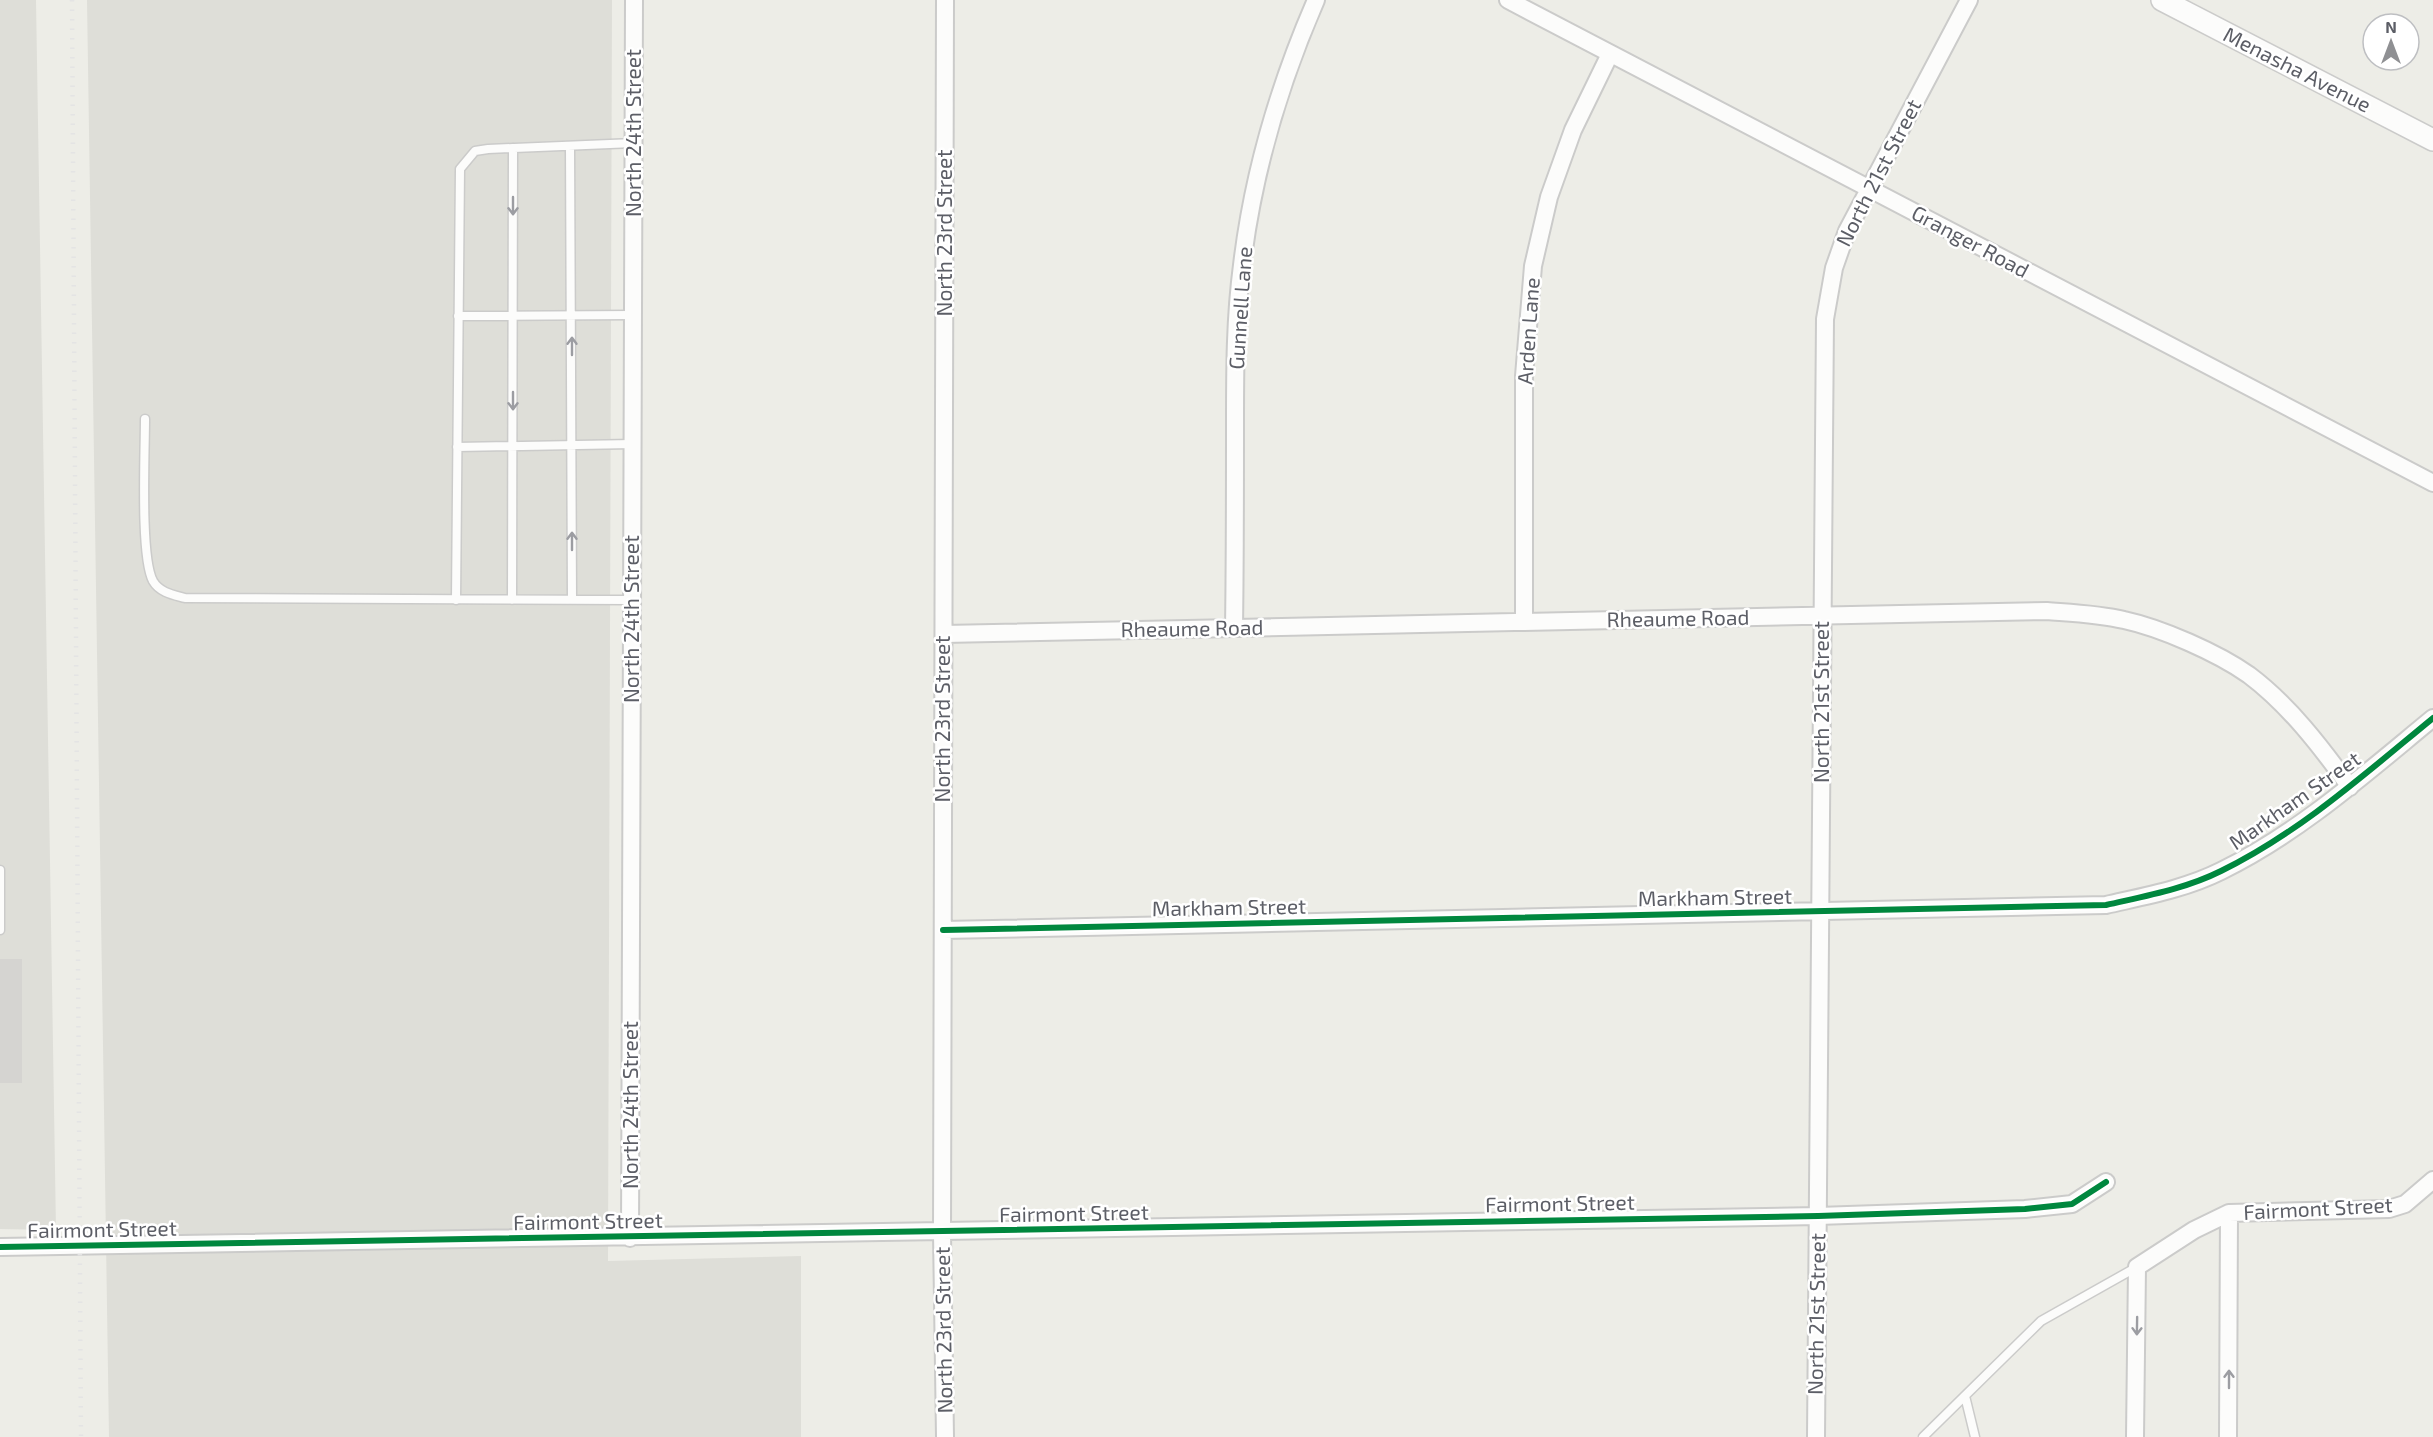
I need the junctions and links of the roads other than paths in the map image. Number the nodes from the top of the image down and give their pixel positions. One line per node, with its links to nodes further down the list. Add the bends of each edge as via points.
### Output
1 (634, 0): 9 (street, North 24th Street)
2 (945, 0): 30 (street, North 23rd Street)
3 (1316, 0): 29 (street, Gunnell Lane, via 1270,123 1254,189 1242,266 1236,341)
4 (1508, 0): 7 (street, Granger Road)
5 (1969, 0): 12 (street, North 21st Street)
6 (2162, 0): 8 (street, Menasha Avenue)
7 (1610, 54): 12 (street, Granger Road); 28 (street, Arden Lane, via 1573,130 1553,186 1533,266 1524,376)
8 (2433, 140)
9 (633, 143): 10 (lane); 15 (street, North 24th Street)
10 (570, 146): 11 (lane); 14 (lane)
11 (513, 148): 13 (lane, one-way to 13); 16 (lane, via 475,151 460,169)
12 (1869, 190): 22 (street, Granger Road); 27 (street, North 21st Street, via 1847,231 1834,268 1825,319)
13 (513, 315): 14 (lane); 16 (lane); 20 (lane, one-way to 20)
14 (572, 315): 15 (lane); 19 (lane, one-way to 14)
15 (633, 315): 18 (street, North 24th Street)
16 (458, 316): 21 (lane)
17 (145, 419): 24 (lane, via 147,560 154,583 166,593 185,598)
18 (633, 444): 19 (lane); 26 (street, North 24th Street)
19 (572, 445): 20 (lane); 23 (lane, one-way to 19)
20 (513, 446): 21 (lane); 25 (lane)
21 (457, 447): 24 (lane)
22 (2433, 483)
23 (572, 599): 25 (lane); 26 (lane)
24 (456, 600): 25 (lane)
25 (512, 600)
26 (632, 600): 42 (street, North 24th Street)
27 (1822, 616): 28 (street, Rheaume Road); 32 (street, Rheaume Road, via 2047,611 2103,616 2163,631 2249,675 2317,743); 34 (street, North 21st Street)
28 (1524, 622): 29 (street, Rheaume Road)
29 (1234, 628): 30 (street, Rheaume Road)
30 (944, 634): 36 (street, North 23rd Street)
31 (2433, 718): 32 (street, Markham Street)
32 (2350, 787): 34 (street, Markham Street, via 2292,829 2220,872 2168,891 2106,905)
33 (0, 870): 35 (lane)
34 (1822, 912): 36 (street, Markham Street); 40 (street, North 21st Street)
35 (0, 930)
36 (943, 930): 41 (street, North 23rd Street)
37 (2433, 1180): 39 (street, Fairmont Street, via 2405,1204 2389,1209)
38 (2106, 1182): 40 (street, Fairmont Street, via 2072,1204)
39 (2229, 1213): 44 (street, via 2194,1230); 51 (street, one-way to 39)
40 (1818, 1216): 41 (street, Fairmont Street); 47 (street, North 21st Street)
41 (942, 1233): 42 (street, Fairmont Street); 46 (street, North 23rd Street)
42 (630, 1238): 43 (street, Fairmont Street)
43 (0, 1247)
44 (2138, 1267): 45 (lane, via 2041,1320); 50 (street, one-way to 50)
45 (1965, 1396): 48 (lane); 49 (lane)
46 (945, 1437)
47 (1816, 1437)
48 (1923, 1437)
49 (1975, 1437)
50 (2135, 1437)
51 (2228, 1437)

